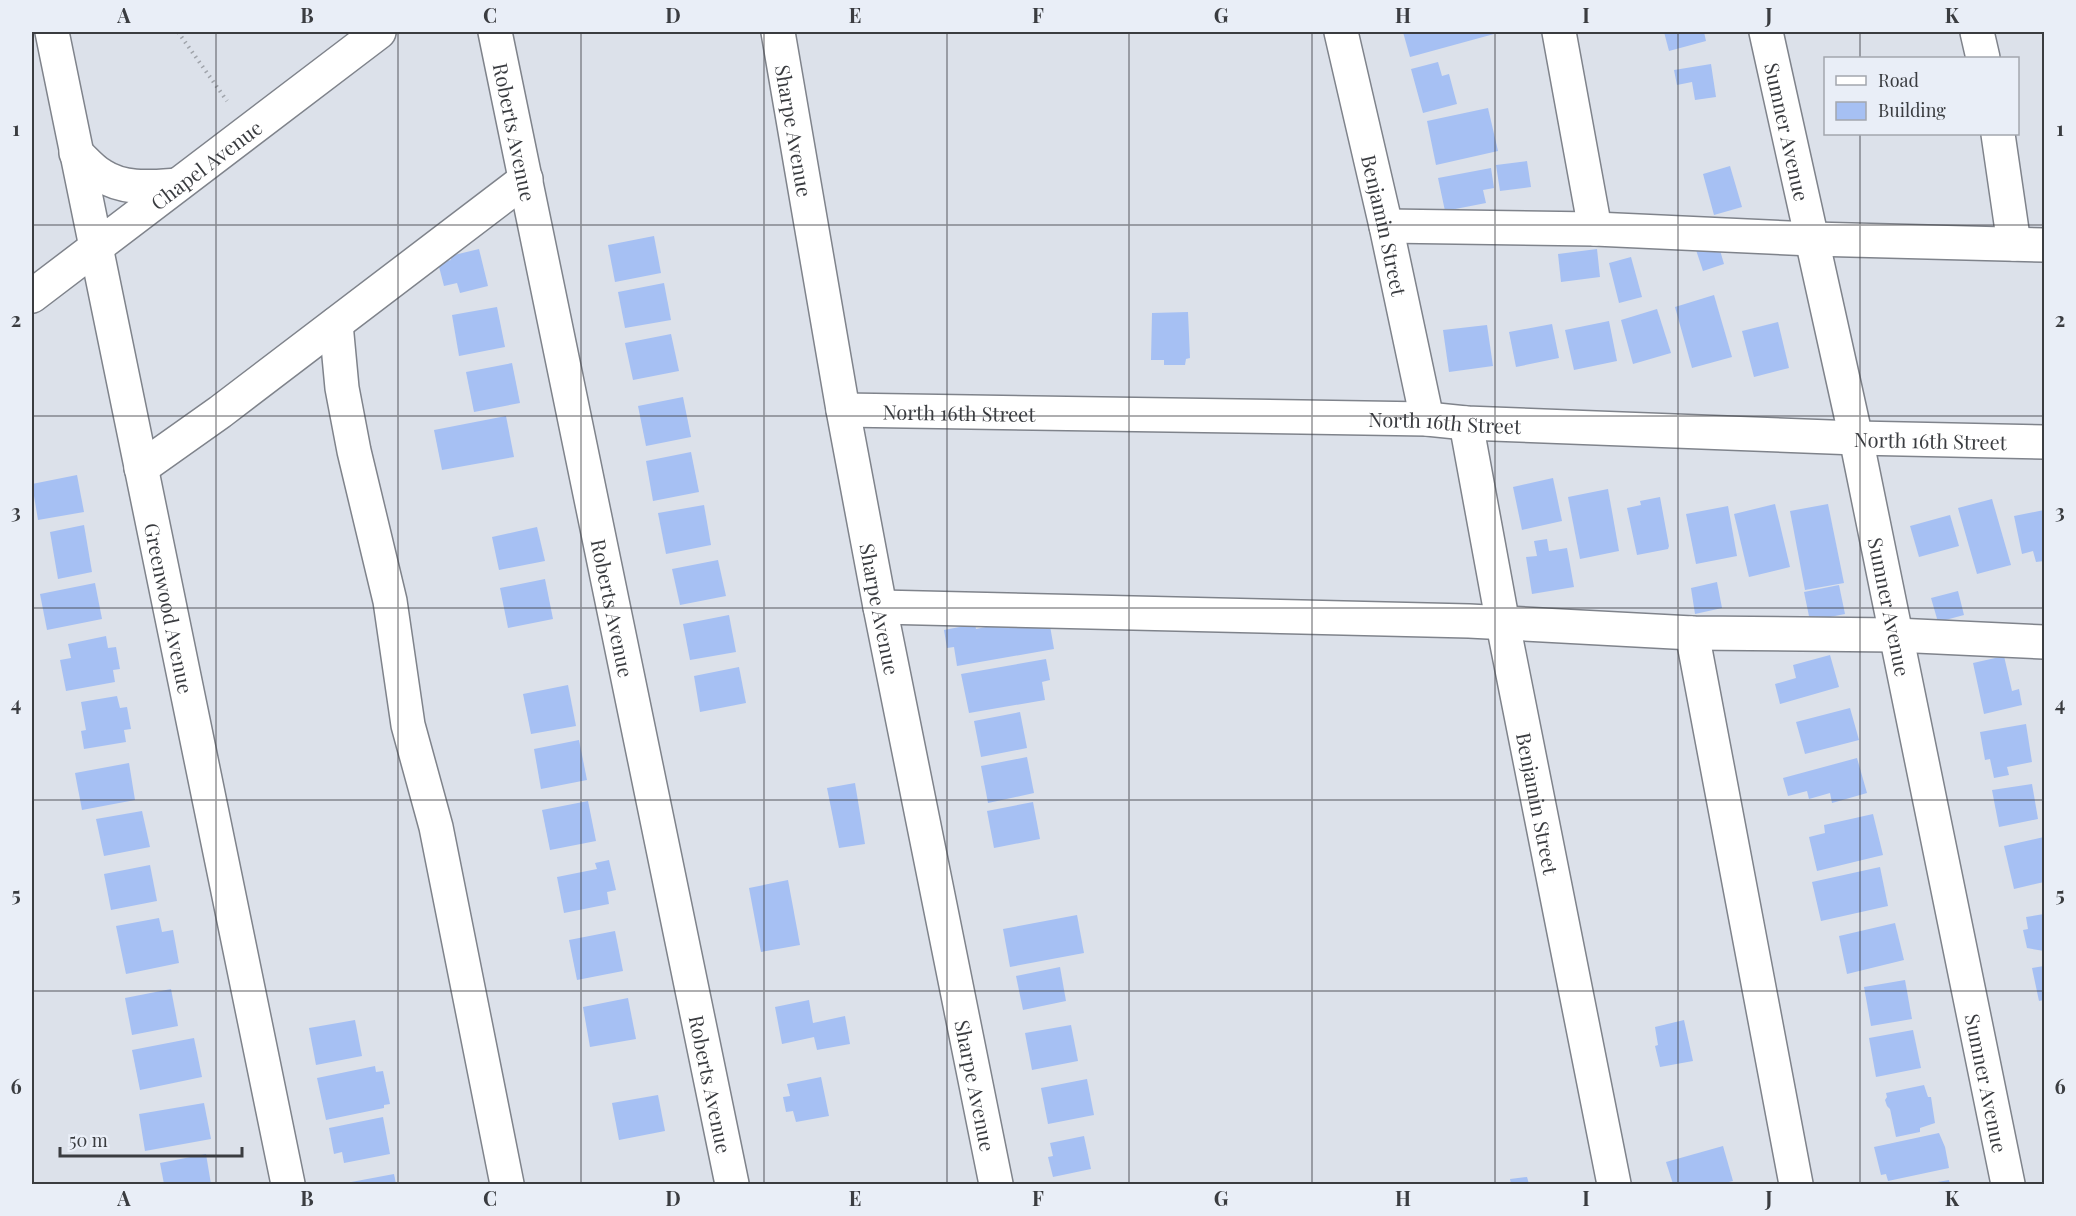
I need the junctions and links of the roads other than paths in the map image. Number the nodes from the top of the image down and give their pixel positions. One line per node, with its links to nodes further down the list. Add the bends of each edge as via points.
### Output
1 (52, 32): 11 (street, Greenwood Avenue)
2 (379, 32): 13 (street, Chapel Avenue)
3 (495, 32): 12 (street, Roberts Avenue)
4 (778, 32): 21 (street, Sharpe Avenue)
5 (1341, 32): 14 (street, Benjamin Street)
6 (1559, 32): 15 (street)
7 (1766, 32): 16 (street, Sumner Avenue)
8 (1977, 32): 9 (street)
9 (1983, 57)
10 (1998, 135): 17 (street)
11 (76, 153): 13 (street, via 100,175 118,183 139,187); 18 (street, Greenwood Avenue)
12 (526, 179): 20 (street); 34 (street, Roberts Avenue)
13 (176, 185): 18 (street, Chapel Avenue)
14 (1386, 226): 15 (street); 22 (street, Benjamin Street)
15 (1594, 229): 16 (street)
16 (1812, 239): 17 (street); 24 (street, Sumner Avenue)
17 (2029, 244)
18 (95, 246): 19 (street, Chapel Avenue); 26 (street, Greenwood Avenue)
19 (32, 296)
20 (336, 324): 26 (street); 33 (street, via 342,388 390,601 408,725 436,827)
21 (843, 410): 22 (street, North 16th Street); 27 (street, Sharpe Avenue)
22 (1427, 419): 23 (street, North 16th Street)
23 (1466, 423): 24 (street, North 16th Street); 28 (street, Benjamin Street)
24 (1856, 438): 25 (street, North 16th Street); 30 (street, Sumner Avenue)
25 (2044, 442)
26 (141, 468): 32 (street, Greenwood Avenue)
27 (880, 607): 28 (street); 35 (street, Sharpe Avenue)
28 (1503, 624): 29 (street); 36 (street, Benjamin Street)
29 (1692, 633): 30 (street); 37 (street)
30 (1896, 635): 31 (street); 38 (street, Sumner Avenue)
31 (2044, 642)
32 (288, 1185)
33 (507, 1185)
34 (732, 1185)
35 (996, 1185)
36 (1614, 1185)
37 (1796, 1185)
38 (2008, 1185)

